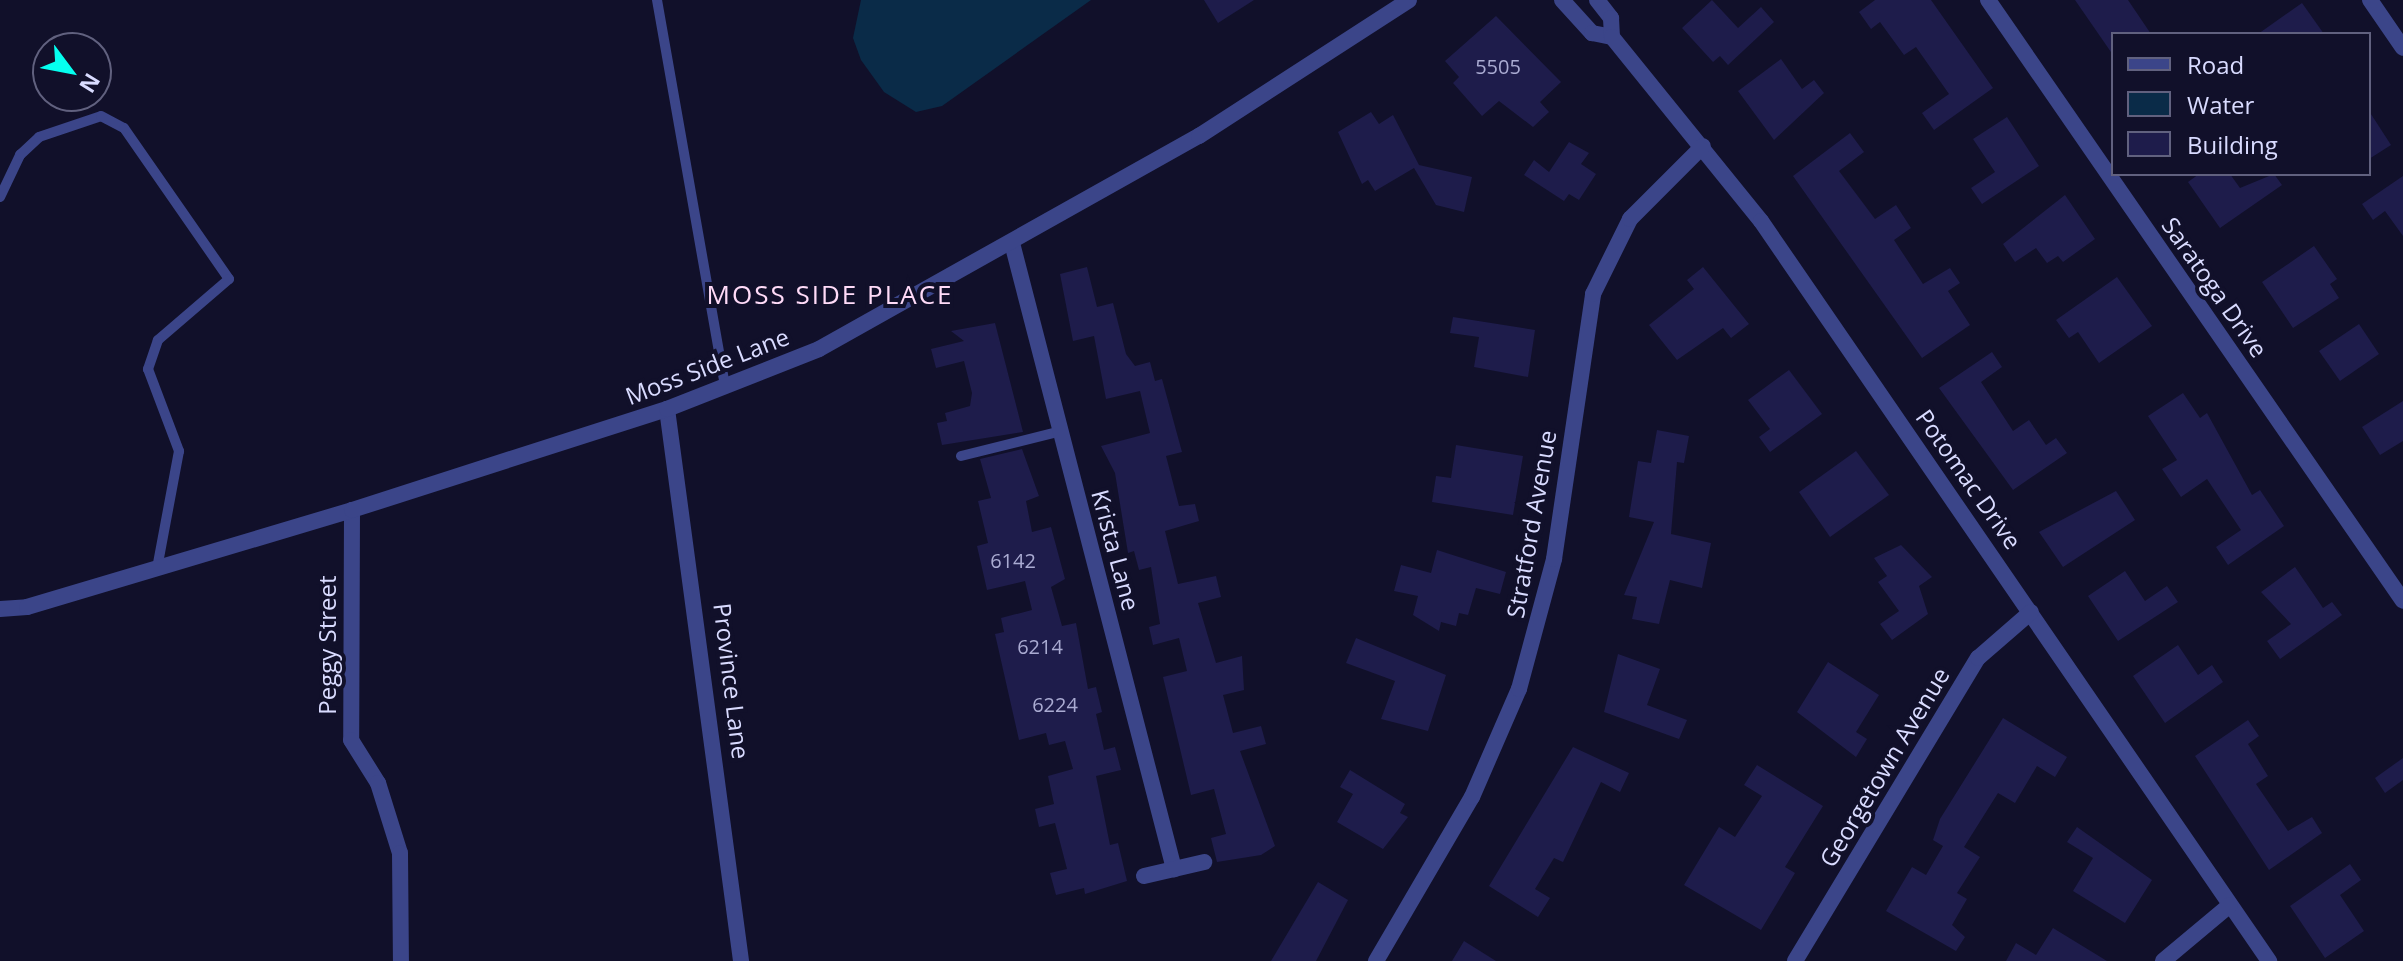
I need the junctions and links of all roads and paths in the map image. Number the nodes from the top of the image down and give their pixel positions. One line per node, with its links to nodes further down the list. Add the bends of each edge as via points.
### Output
1 (657, 0): 12 (lane)
2 (1409, 0): 11 (street, Moss Side Lane, via 1199,136)
3 (1562, 0): 7 (street, Potomac Drive, via 1592,33)
4 (1597, 0): 7 (street, Potomac Drive, via 1611,18)
5 (1988, 0): 18 (street, Saratoga Drive)
6 (2370, 0): 8 (street)
7 (1612, 37): 9 (street, Potomac Drive)
8 (2403, 48)
9 (1703, 146): 20 (street, Potomac Drive); 27 (street, Stratford Avenue, via 1650,193 1608,255 1584,333 1554,559 1519,689 1472,797)
10 (0, 197): 17 (lane, via 20,155 39,137 101,116 124,128 229,279 158,340 148,369 179,451)
11 (1012, 243): 12 (street, Moss Side Lane, via 819,349); 14 (street, Krista Lane)
12 (725, 387): 13 (street, Moss Side Lane)
13 (667, 409): 16 (street, Moss Side Lane); 26 (street, Province Lane)
14 (1061, 431): 15 (lane); 22 (street, Krista Lane)
15 (961, 456)
16 (352, 510): 17 (street, Moss Side Lane); 25 (street, Peggy Street, via 351,740 378,783 400,853)
17 (157, 568): 19 (street, Moss Side Lane)
18 (2403, 601)
19 (0, 609)
20 (2031, 612): 24 (street, Potomac Drive); 28 (street, Georgetown Avenue, via 1978,658)
21 (1204, 862): 22 (street)
22 (1174, 869): 23 (street)
23 (1144, 876)
24 (2230, 905): 29 (street); 30 (street, Potomac Drive)
25 (401, 961)
26 (741, 961)
27 (1376, 961)
28 (1795, 961)
29 (2163, 961)
30 (2269, 961)

